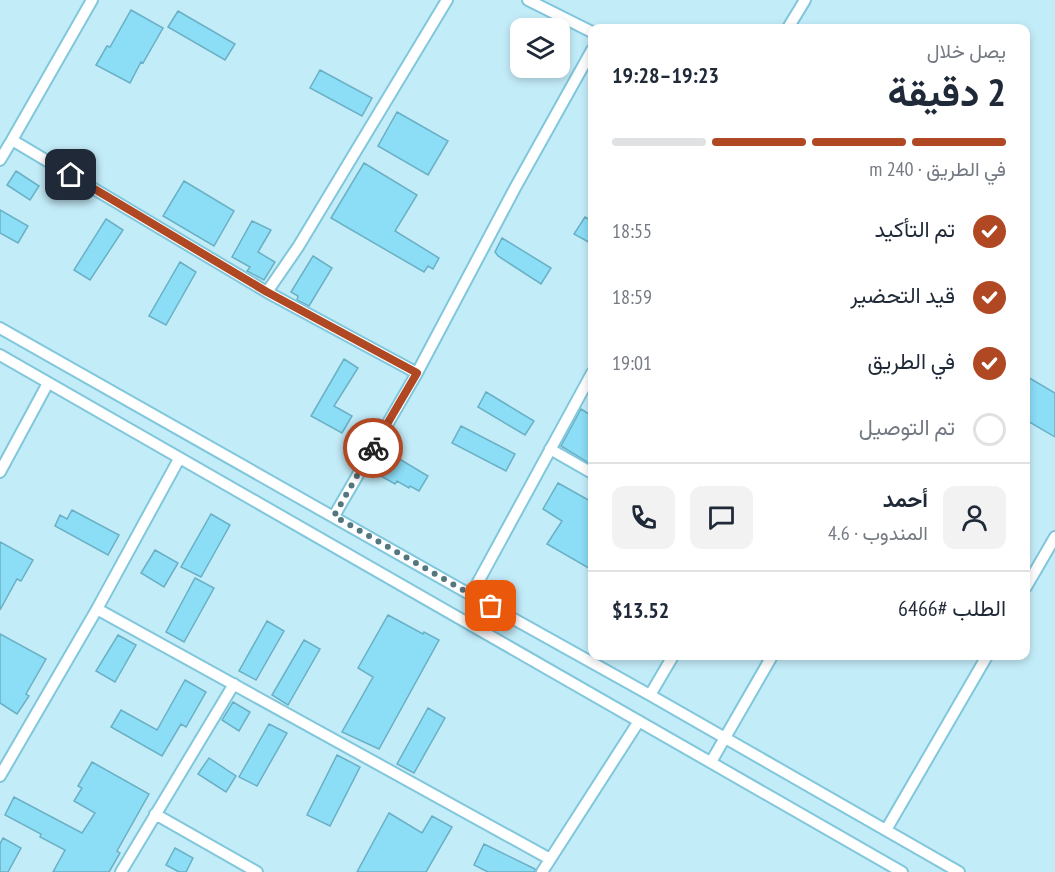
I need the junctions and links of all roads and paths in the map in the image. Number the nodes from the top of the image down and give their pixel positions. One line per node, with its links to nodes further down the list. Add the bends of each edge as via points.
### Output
1 (92, 0): 8 (street)
2 (447, 0): 10 (street)
3 (528, 0): 6 (street)
4 (805, 0): 5 (street)
5 (790, 24)
6 (588, 30)
7 (588, 57): 13 (street)
8 (12, 141): 9 (street); 10 (street)
9 (0, 160)
10 (267, 292): 13 (street)
11 (0, 328): 20 (street)
12 (0, 356): 15 (street)
13 (417, 373): 20 (street)
14 (588, 380): 16 (street)
15 (48, 383): 17 (street); 19 (street)
16 (550, 449): 18 (street); 23 (street)
17 (179, 459): 24 (street); 30 (street)
18 (588, 471)
19 (0, 472)
20 (334, 516): 23 (street)
21 (1055, 537): 22 (street)
22 (1030, 580)
23 (471, 595): 29 (street)
24 (97, 609): 28 (street); 33 (street)
25 (671, 660): 29 (street)
26 (770, 660): 31 (street)
27 (985, 660): 35 (street)
28 (234, 684): 34 (street); 36 (street)
29 (650, 695): 31 (street)
30 (639, 721): 32 (street); 36 (street)
31 (725, 738): 32 (street); 35 (street)
32 (711, 762): 37 (street)
33 (0, 776)
34 (155, 814): 38 (street); 39 (street)
35 (886, 830): 42 (street)
36 (550, 859): 40 (street)
37 (887, 868): 41 (street)
38 (121, 872)
39 (256, 872)
40 (542, 872)
41 (902, 872)
42 (959, 872)

